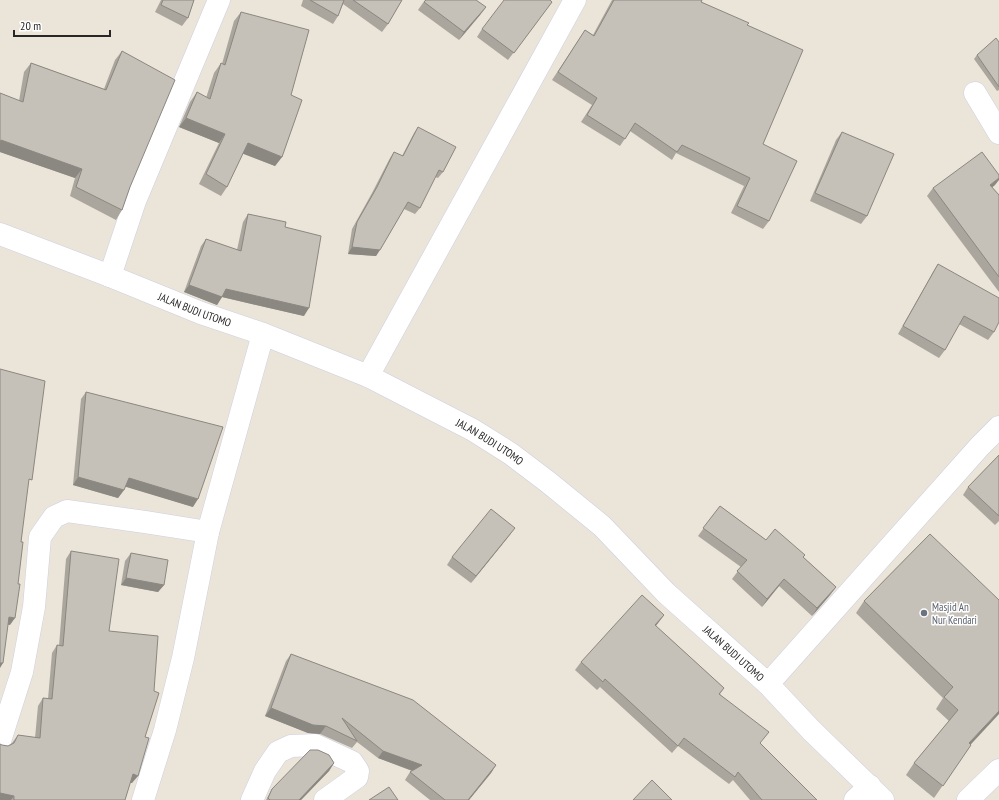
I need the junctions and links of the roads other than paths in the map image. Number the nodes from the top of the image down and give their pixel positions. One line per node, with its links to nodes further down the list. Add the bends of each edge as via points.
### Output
1 (219, 0): 6 (street, via 135,201)
2 (575, 0): 8 (street)
3 (975, 93): 4 (street)
4 (999, 133)
5 (0, 234): 6 (street, JALAN BUDI UTOMO)
6 (110, 276): 7 (street, JALAN BUDI UTOMO, via 201,313)
7 (263, 334): 8 (street, JALAN BUDI UTOMO); 10 (street)
8 (368, 376): 11 (street, JALAN BUDI UTOMO, via 473,430 548,482 602,526 666,593)
9 (999, 427): 11 (street)
10 (208, 532): 12 (street, via 67,511 54,517 40,537 34,607 22,672); 15 (street, via 183,658 165,730)
11 (768, 684): 14 (street, JALAN BUDI UTOMO)
12 (0, 741)
13 (999, 770): 18 (street)
14 (869, 795)
15 (143, 800)
16 (252, 800): 17 (street, via 265,771 278,752 291,746 314,745 352,762 358,771 357,777)
17 (325, 800)
18 (968, 800)

